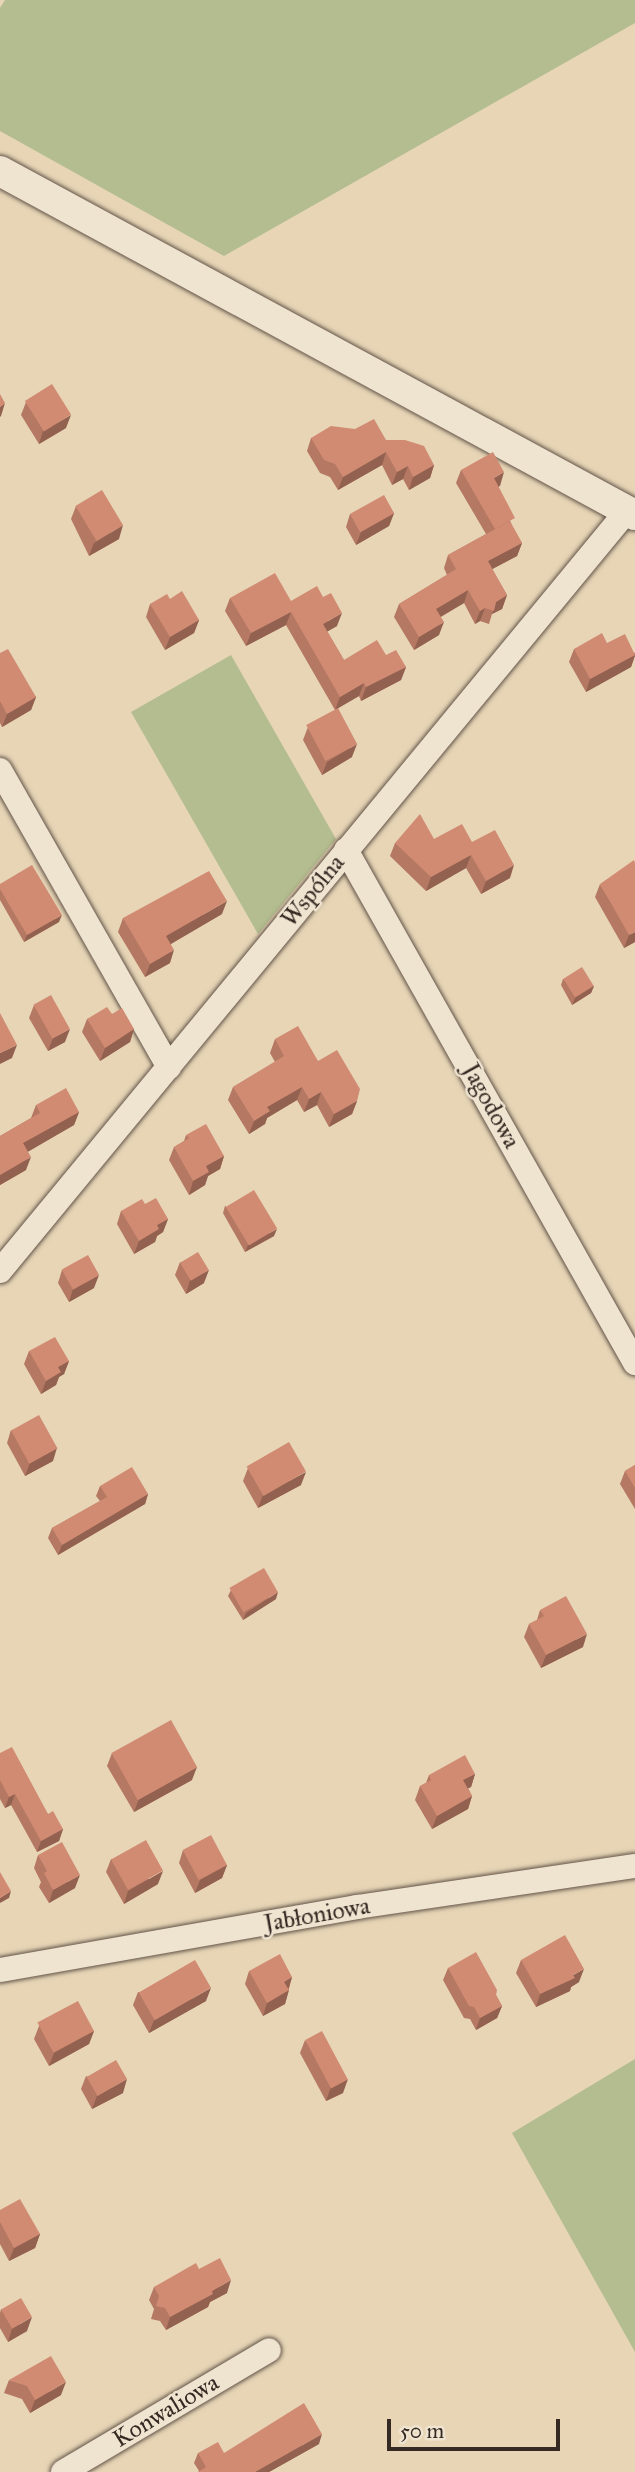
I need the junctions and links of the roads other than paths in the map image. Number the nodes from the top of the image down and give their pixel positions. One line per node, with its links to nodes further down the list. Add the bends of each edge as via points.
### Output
1 (0, 171): 2 (street)
2 (631, 513): 4 (street, Wspólna)
3 (0, 770): 5 (street)
4 (346, 850): 5 (street, Wspólna); 7 (street, Jagodowa)
5 (169, 1067): 6 (street, Wspólna)
6 (0, 1271)
7 (635, 1363)
8 (635, 1866): 9 (street, Jabłoniowa, via 357,1907)
9 (0, 1970)
10 (269, 2350): 11 (street, Konwaliowa)
11 (63, 2472)

